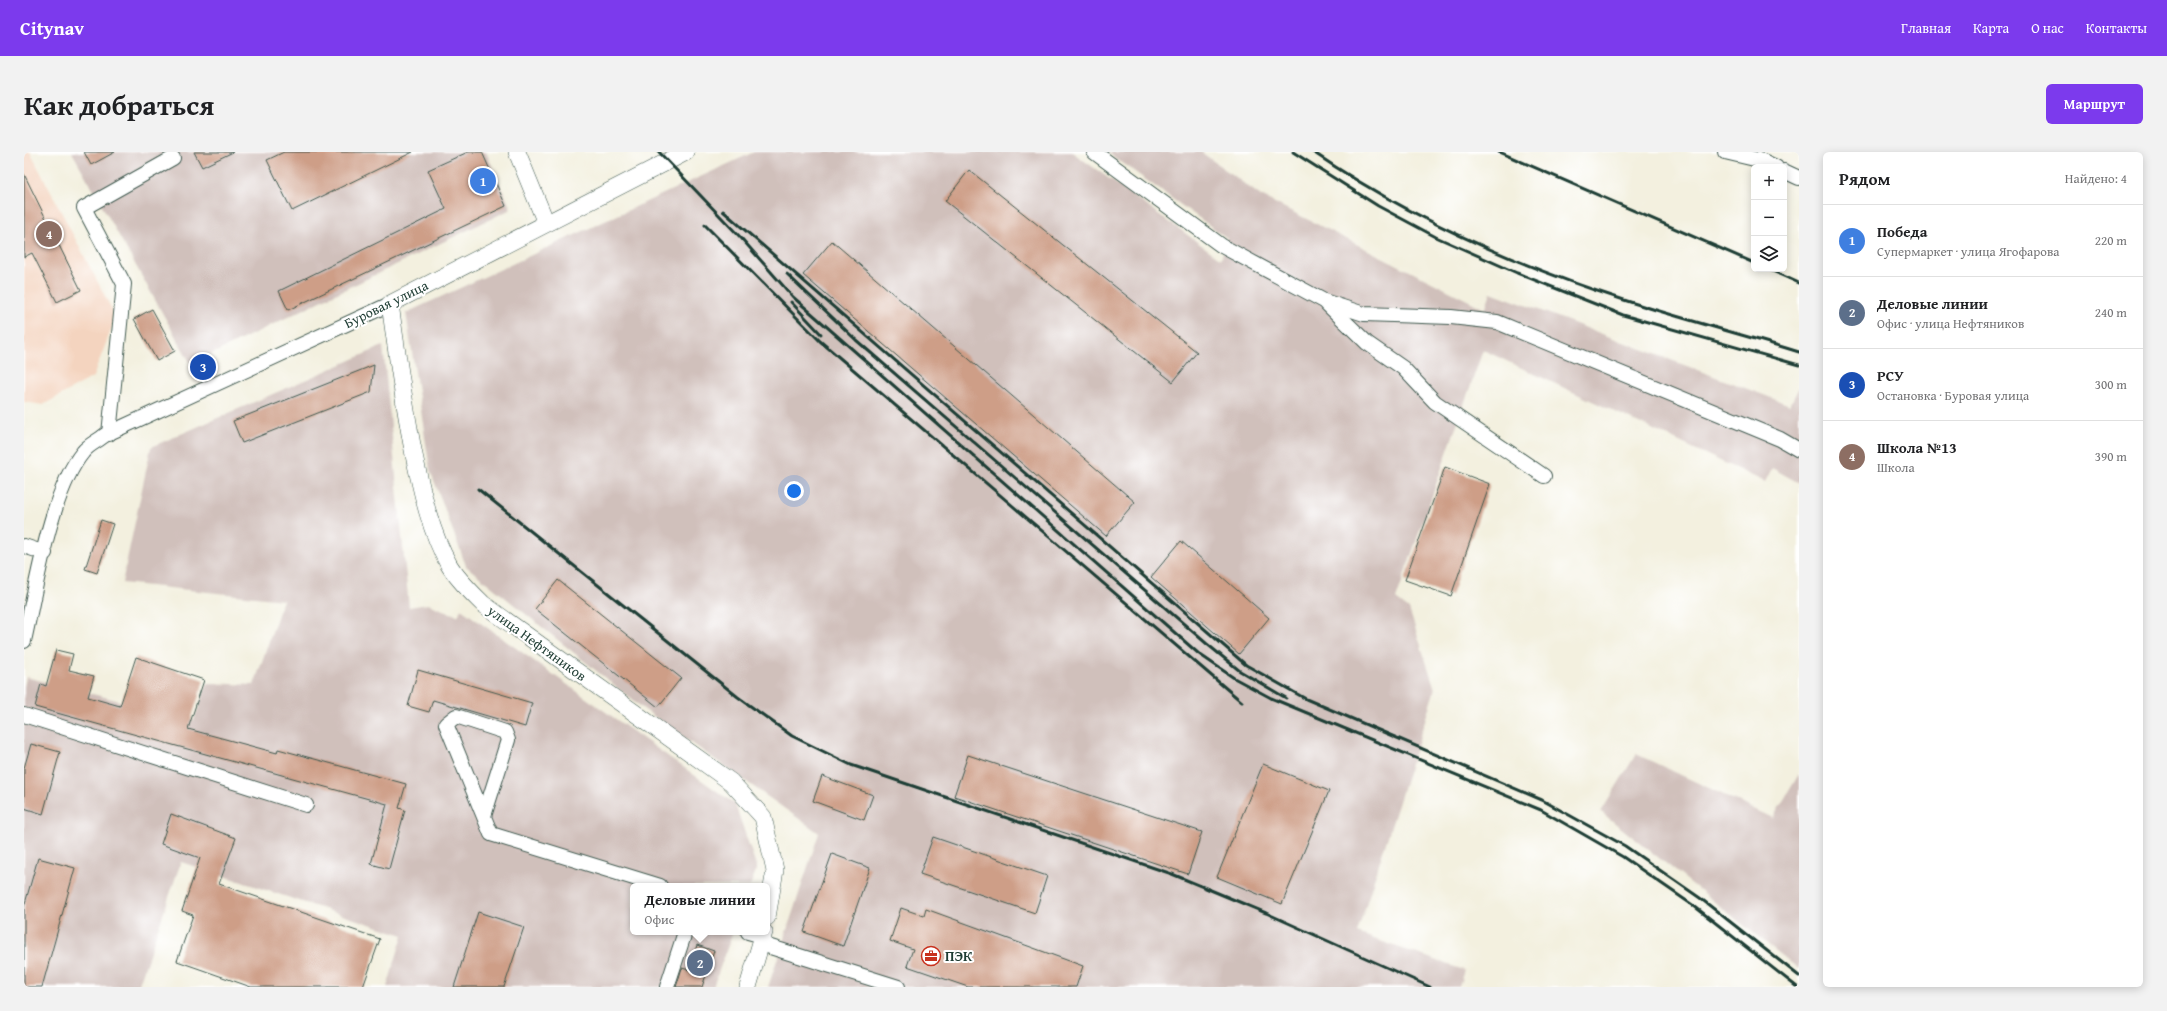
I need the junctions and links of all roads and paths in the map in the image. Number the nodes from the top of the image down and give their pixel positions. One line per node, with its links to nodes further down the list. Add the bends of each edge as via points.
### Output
1 (517, 152): 9 (main road)
2 (686, 152): 9 (main road, Буровая улица)
3 (1094, 152): 10 (street, via 1222,246)
4 (1725, 152): 6 (street)
5 (173, 158): 12 (street, via 84,208 124,284)
6 (1770, 164)
7 (1787, 172): 8 (street)
8 (1799, 178)
9 (546, 223): 11 (main road, Буровая улица)
10 (1324, 300): 13 (street, via 1364,314 1451,317 1497,322 1780,438); 14 (street, via 1367,343 1403,368 1435,402)
11 (390, 304): 12 (street, Буровая улица); 22 (main road, улица Нефтяников, via 406,413 423,496 435,536 449,566 464,586 483,604 731,782 762,817 775,870)
12 (109, 434): 16 (street, Буровая улица, via 84,451 66,478)
13 (1799, 450)
14 (1544, 476)
15 (24, 546): 16 (street)
16 (44, 553): 17 (street)
17 (24, 641)
18 (24, 715): 19 (street)
19 (306, 805)
20 (484, 816): 20 (street, via 508,740 505,732 456,716 446,724); 21 (street, via 491,834)
21 (650, 883)
22 (770, 899)
23 (684, 935): 25 (street)
24 (759, 936): 26 (main road); 27 (street)
25 (667, 987)
26 (748, 987)
27 (898, 987)

